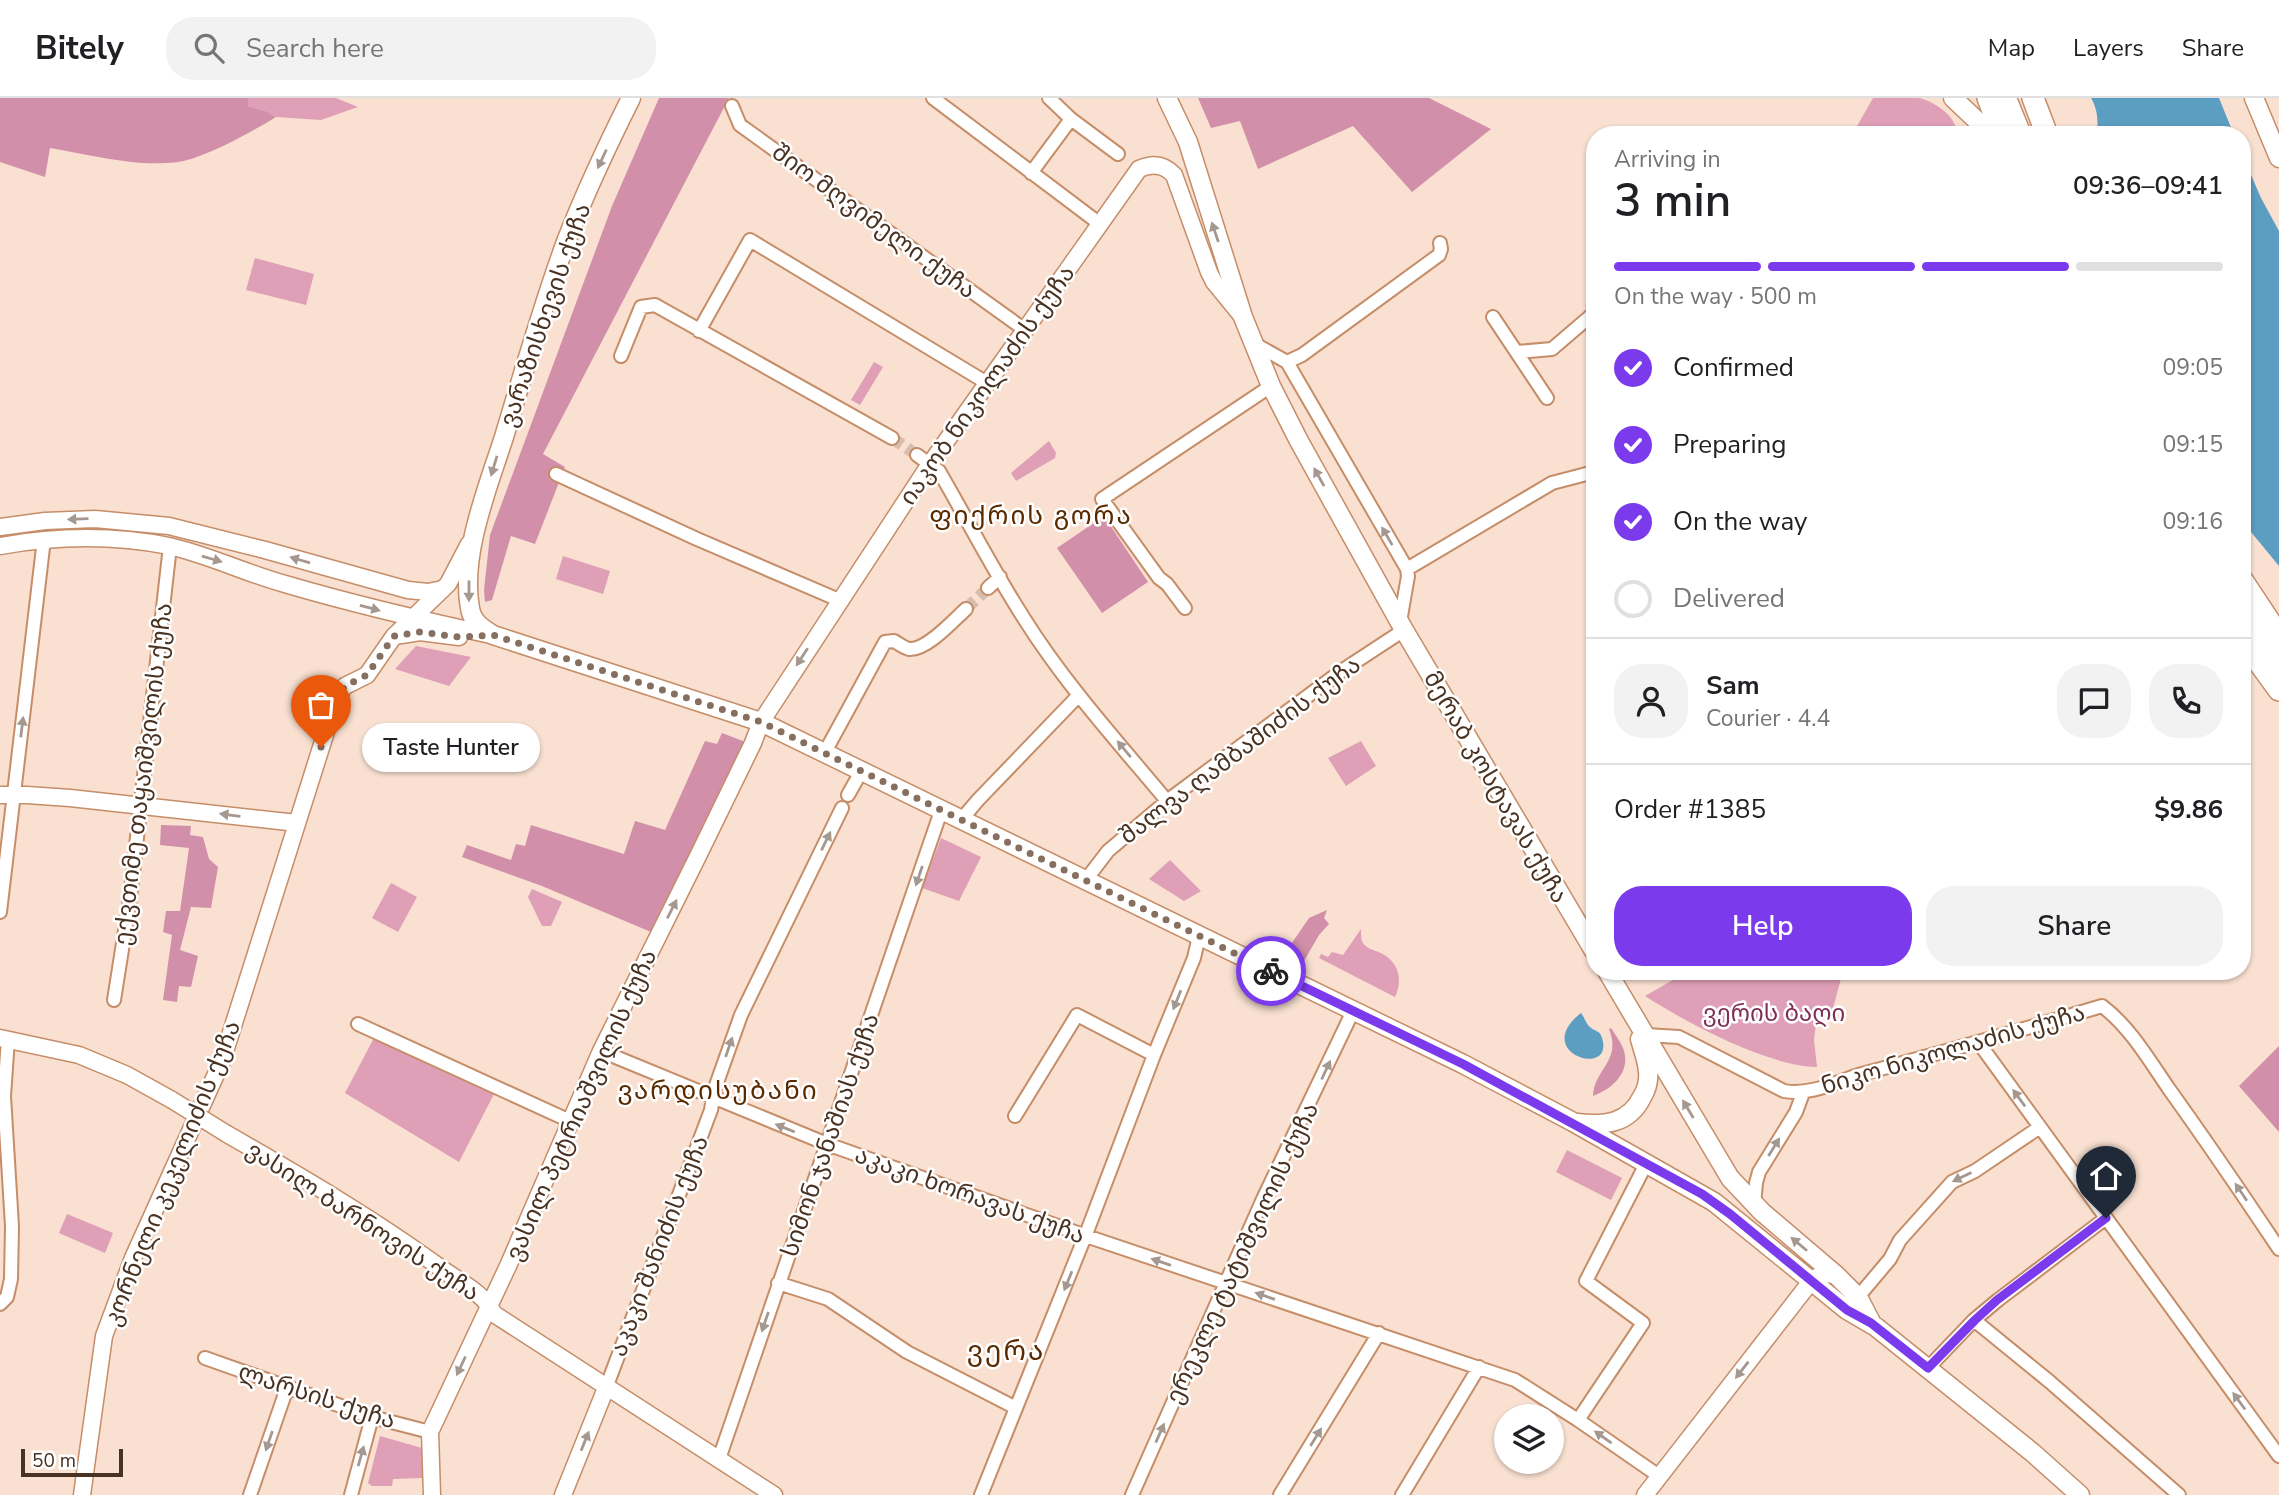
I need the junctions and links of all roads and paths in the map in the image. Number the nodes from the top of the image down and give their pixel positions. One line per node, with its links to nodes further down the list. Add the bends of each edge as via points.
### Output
1 (631, 98): 40 (main road, ვარაზისხევის ქუჩა, one-way to 40, via 568,238)
2 (933, 98): 18 (street)
3 (1049, 98): 11 (street)
4 (1167, 98): 21 (main road, მერაბ კოსტავას ქუჩა, one-way to 4, via 1188,142)
5 (1954, 98): 12 (main road)
6 (1988, 98): 13 (highway)
7 (2007, 98): 14 (main road)
8 (2033, 98): 15 (highway)
9 (2255, 98): 17 (main road)
10 (732, 106): 26 (street, შიო მღვიმელი ქუჩა, via 740,125)
11 (1071, 119): 16 (street); 18 (street)
12 (1983, 126)
13 (1999, 126)
14 (2018, 126)
15 (2044, 126)
16 (1118, 154)
17 (2279, 158)
18 (1031, 173): 19 (street)
19 (1100, 225): 22 (street, იაკობ ნიკოლაძის ქუჩა, via 1139,169 1164,167 1178,185); 26 (street, იაკობ ნიკოლაძის ქუჩა)
20 (1440, 243): 31 (street, via 1439,255)
21 (1228, 269): 22 (street, via 1220,277); 23 (main road, მერაბ კოსტავას ქუჩა)
22 (1209, 272): 23 (street, იაკობ ნიკოლაძის ქუჩა)
23 (1243, 317): 28 (main road, მერაბ კოსტავას ქუჩა)
24 (1493, 317): 29 (street)
25 (1586, 320): 29 (street, via 1552,349)
26 (1025, 330): 32 (street, იაკობ ნიკოლაძის ქუჩა)
27 (699, 331): 30 (street, via 655,305 641,307); 32 (street, via 750,240); 35 (street)
28 (1252, 343): 31 (street); 33 (main road, მერაბ კოსტავას ქუჩა)
29 (1517, 352): 34 (street)
30 (621, 356)
31 (1287, 362): 44 (street, one-way to 31)
32 (987, 383): 36 (street, იაკობ ნიკოლაძის ქუჩა)
33 (1271, 386): 51 (street, via 1102,499); 56 (main road, მერაბ კოსტავას ქუჩა, one-way to 33)
34 (1547, 398)
35 (892, 438)
36 (924, 459): 45 (street, via 939,471); 50 (street, იაკობ ნიკოლაძის ქუჩა)
37 (556, 474): 50 (street)
38 (1586, 474): 44 (street, via 1552,483)
39 (0, 527): 47 (street, one-way to 39, via 408,590 147,522 95,519)
40 (473, 537): 47 (street, ვარაზისხევის ქუჩა); 57 (main road, ვარაზისხევის ქუჩა, one-way to 57, via 470,609 476,622)
41 (44, 539): 42 (street); 43 (street, via 118,539); 67 (street, one-way to 41)
42 (0, 546)
43 (170, 547): 53 (street, one-way to 53, via 375,610); 69 (street, ექვთიმე თაყაიშვილის ქუჩა)
44 (1407, 569): 56 (street)
45 (1000, 577): 46 (street); 63 (street)
46 (988, 588)
47 (443, 589): 53 (street, ვარაზისხევის ქუჩა)
48 (2251, 589): 54 (highway)
49 (2251, 594): 59 (highway)
50 (839, 600): 64 (street, იაკობ ნიკოლაძის ქუჩა, one-way to 64)
51 (1185, 608)
52 (966, 609): 65 (street, via 919,648 886,642)
53 (418, 612): 57 (street); 58 (street, კორნელი კეკელიძის ქუჩა)
54 (2279, 618)
55 (2251, 624): 61 (highway)
56 (1402, 626): 68 (street, შალვა ღამბაშიძის ქუჩა); 76 (main road, მერაბ კოსტავას ქუჩა)
57 (493, 635): 58 (street, via 419,632); 64 (main road)
58 (394, 636): 72 (street, კორნელი კეკელიძის ქუჩა, via 367,675 345,686 337,698)
59 (2279, 636)
60 (2251, 651): 62 (highway)
61 (2279, 662)
62 (2279, 690)
63 (1079, 695): 68 (street, one-way to 63); 71 (street)
64 (761, 722): 65 (main road); 85 (street, ვასილ პეტრიაშვილის ქუჩა, one-way to 64)
65 (825, 752): 66 (main road)
66 (862, 770): 70 (main road); 88 (street, აკაკი შანიძის ქუჩა, one-way to 66, via 741,1014)
67 (7, 795): 69 (street); 74 (street)
68 (1167, 801): 73 (street, შალვა ღამბაშიძის ქუჩა, via 1108,850)
69 (140, 805): 72 (street, one-way to 69); 78 (street, ექვთიმე თაყაიშვილის ქუჩა)
70 (941, 811): 71 (main road); 93 (street, სიმონ ჯანაშიას ქუჩა, one-way to 93)
71 (961, 820): 73 (main road)
72 (298, 823): 121 (street, კორნელი კეკელიძის ქუჩა, via 217,1077 133,1258 104,1336)
73 (1085, 881): 75 (main road)
74 (0, 912)
75 (1199, 936): 80 (main road); 86 (street, one-way to 86)
76 (1586, 937)
77 (1613, 980): 79 (main road)
78 (114, 1000)
79 (1629, 1006): 82 (main road); 91 (main road, via 1648,1070 1644,1095 1621,1120)
80 (1353, 1011): 91 (main road); 102 (street, ერეკლე ტატიშვილის ქუჩა, one-way to 80)
81 (358, 1024): 90 (street)
82 (1646, 1035): 87 (street, via 1679,1037 1784,1091); 95 (main road, one-way to 82, via 1723,1168)
83 (4, 1039): 104 (street, via 12,1226 10,1279 7,1297); 105 (street, ვასილ ბარნოვის ქუჩა, bridge, via 79,1055 127,1074 299,1175 424,1255)
84 (1983, 1042): 87 (street, ნიკო ნიკოლაძის ქუჩა); 92 (street, one-way to 84, via 1984,1050); 98 (street, ნიკო ნიკოლაძის ქუჩა, one-way to 84, via 2141,1049 2102,1006)
85 (601, 1051): 88 (street, აკაკი ხორავას ქუჩა); 90 (street, ვასილ პეტრიაშვილის ქუჩა)
86 (1154, 1055): 89 (street, via 1077,1014); 97 (street)
87 (1803, 1093): 95 (street, ნიკო ნიკოლაძის ქუჩა, one-way to 87, via 1759,1172)
88 (713, 1098): 93 (street, აკაკი ხორავას ქუჩა, one-way to 88); 113 (street, აკაკი შანიძის ქუჩა)
89 (1015, 1116)
90 (570, 1121): 105 (street, ვასილ პეტრიაშვილის ქუჩა)
91 (1573, 1122): 94 (main road)
92 (2040, 1127): 96 (street); 103 (street, one-way to 103, via 1975,1171 1952,1181)
93 (827, 1144): 97 (street, აკაკი ხორავას ქუჩა); 101 (street, სიმონ ჯანაშიას ქუჩა)
94 (1646, 1164): 100 (main road, via 1702,1194); 116 (street, via 1586,1281 1643,1323)
95 (1754, 1205): 99 (main road, one-way to 95)
96 (2106, 1218): 106 (street); 118 (street, one-way to 96)
97 (1086, 1236): 102 (street, აკაკი ხორავას ქუჩა, one-way to 97); 114 (street, one-way to 114)
98 (2279, 1249)
99 (1836, 1275): 100 (street, via 1822,1274); 103 (main road)
100 (1812, 1280): 107 (main road, via 1847,1310); 120 (street, one-way to 120)
101 (778, 1283): 114 (street, via 828,1299 906,1352); 119 (street, სიმონ ჯანაშიას ქუჩა, one-way to 119)
102 (1226, 1283): 108 (street, აკაკი ხორავას ქუჩა, one-way to 102); 128 (street, ერეკლე ტატიშვილის ქუჩა, one-way to 102)
103 (1858, 1297): 107 (main road)
104 (0, 1304)
105 (489, 1304): 113 (street, ვასილ ბარნოვის ქუჩა, via 494,1314); 117 (street, ვასილ პეტრიაშვილის ქუჩა, one-way to 117)
106 (1975, 1320): 111 (street); 133 (street)
107 (1871, 1323): 111 (main road)
108 (1379, 1333): 110 (street, აკაკი ხორავას ქუჩა); 129 (street, one-way to 108)
109 (205, 1358): 112 (street, ლარსის ქუჩა)
110 (1479, 1367): 116 (street, აკაკი ხორავას ქუჩა, via 1515,1380); 130 (street)
111 (1928, 1368): 132 (main road)
112 (287, 1388): 115 (street, ლარსის ქუჩა); 122 (street, one-way to 122)
113 (606, 1388): 119 (street, ვასილ ბარნოვის ქუჩა); 125 (street, აკაკი შანიძის ქუჩა, one-way to 113)
114 (1017, 1408): 127 (street)
115 (372, 1417): 117 (street, ლარსის ქუჩა); 123 (street, one-way to 115)
116 (1578, 1420): 120 (street, აკაკი ხორავას ქუჩა, one-way to 116)
117 (430, 1432): 124 (street, ვასილ პეტრიაშვილის ქუჩა)
118 (2279, 1456)
119 (719, 1459): 126 (street, ვასილ ბარნოვის ქუჩა)
120 (1659, 1476): 131 (street)
121 (82, 1495)
122 (250, 1495)
123 (351, 1495)
124 (432, 1495)
125 (563, 1495)
126 (774, 1495)
127 (981, 1495)
128 (1132, 1495)
129 (1280, 1495)
130 (1402, 1495)
131 (1645, 1495)
132 (2080, 1495)
133 (2179, 1495)

